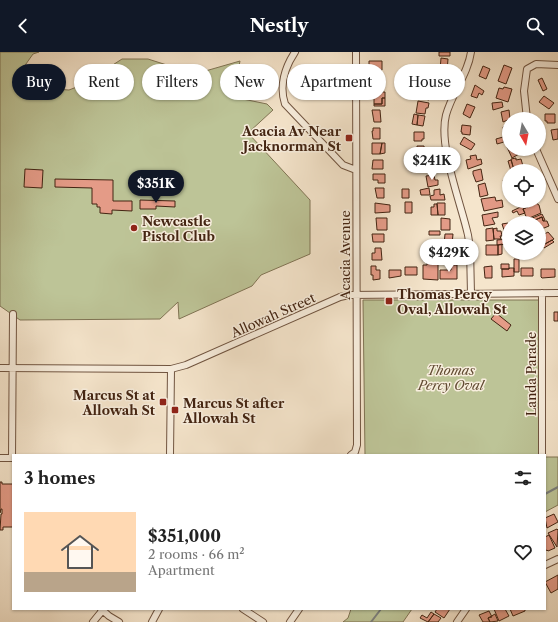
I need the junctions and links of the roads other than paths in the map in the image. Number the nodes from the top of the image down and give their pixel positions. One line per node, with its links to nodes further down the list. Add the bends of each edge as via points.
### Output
1 (295, 52): 7 (street, via 289,61 283,81 282,96 285,104 343,165)
2 (356, 52): 7 (street, Acacia Avenue)
3 (471, 52): 11 (street, via 448,110 444,133 446,152 468,235)
4 (558, 65): 5 (street, via 536,64 527,69 524,92)
5 (526, 112)
6 (539, 156): 8 (street)
7 (356, 170): 12 (street, Acacia Avenue)
8 (558, 199)
9 (542, 293): 10 (street, Allowah Street); 11 (street, Allowah Street); 20 (street, Landa Parade)
10 (558, 293)
11 (471, 294): 12 (street, Allowah Street)
12 (356, 295): 16 (street, Allowah Street, via 345,295 186,365); 19 (street, Acacia Avenue, via 357,445)
13 (13, 314): 15 (street)
14 (0, 368): 15 (street, Allowah Street)
15 (13, 368): 16 (street, Allowah Street); 17 (street)
16 (171, 369): 18 (street)
17 (13, 454)
18 (170, 454)
19 (352, 454)
20 (542, 454)
21 (0, 458): 22 (street)
22 (12, 458)
23 (558, 559): 24 (street)
24 (546, 565)
25 (102, 610): 30 (street); 31 (street)
26 (158, 610): 32 (street)
27 (245, 610): 33 (street)
28 (298, 610): 34 (street)
29 (465, 610): 35 (street)
30 (93, 622)
31 (119, 622)
32 (152, 622)
33 (263, 622)
34 (290, 622)
35 (457, 622)

